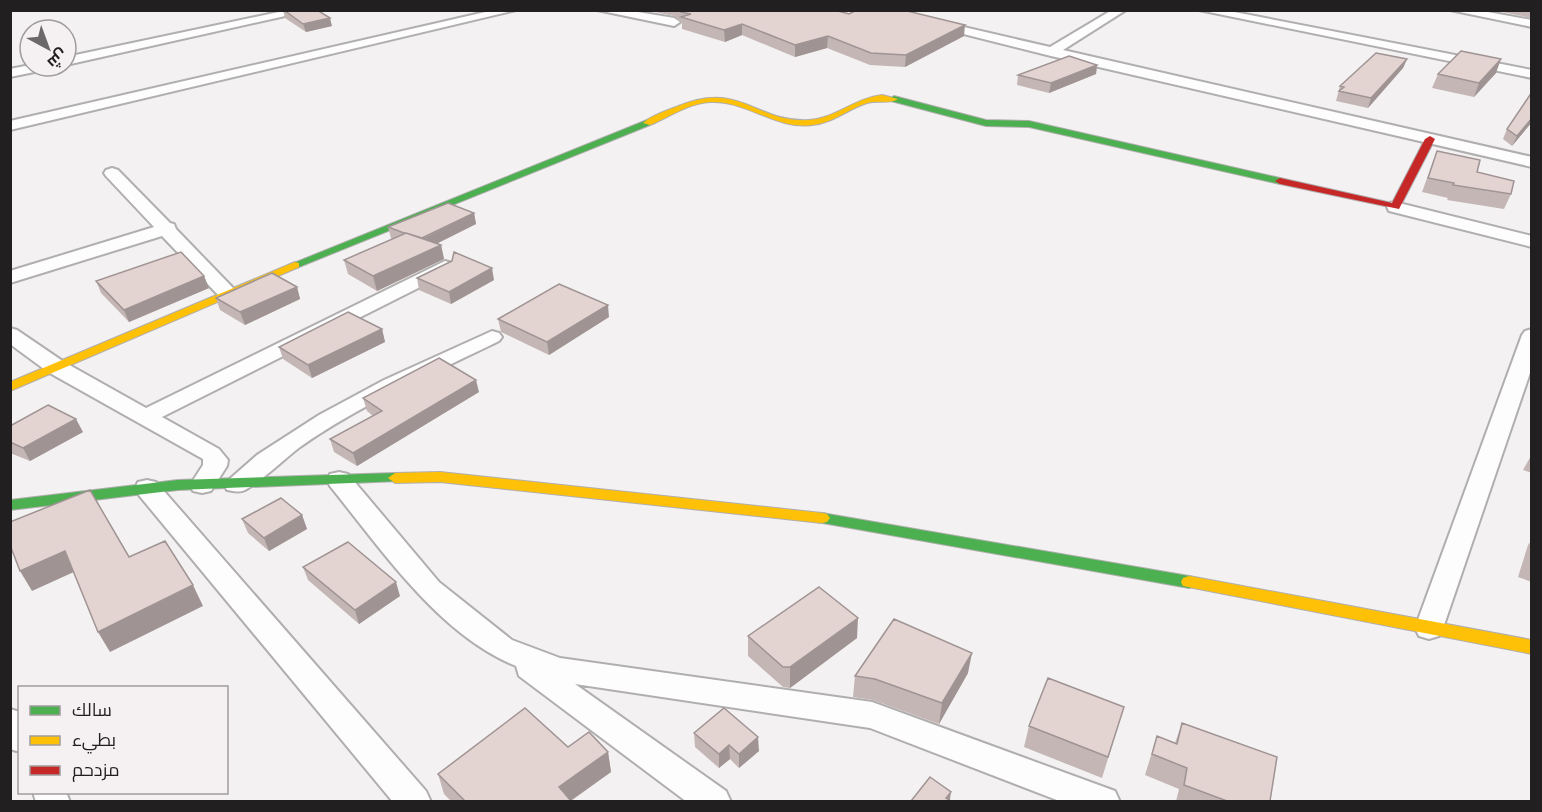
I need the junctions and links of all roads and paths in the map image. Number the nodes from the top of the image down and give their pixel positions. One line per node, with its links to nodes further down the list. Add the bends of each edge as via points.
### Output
1 (307, 10): 11 (street)
2 (511, 10): 13 (street)
3 (602, 10): 8 (street)
4 (873, 10): 10 (street)
5 (1121, 10): 10 (street)
6 (1204, 10): 12 (street)
7 (1455, 10): 9 (street)
8 (674, 22)
9 (1532, 24)
10 (1051, 52): 14 (street)
11 (78, 58)
12 (1532, 74)
13 (10, 126)
14 (1430, 139): 15 (street); 17 (street)
15 (1532, 162)
16 (112, 173): 18 (street)
17 (1395, 207): 19 (street); 23 (street, via 1029,124 986,123 885,97 872,96 812,123 800,123 735,102 707,99)
18 (168, 228): 22 (street); 23 (street)
19 (1525, 240): 20 (street)
20 (1532, 253)
21 (446, 267): 29 (street)
22 (10, 277)
23 (227, 293): 27 (street)
24 (10, 333): 27 (street)
25 (492, 337): 31 (street, via 339,411 265,458)
26 (1531, 337): 35 (street)
27 (56, 367): 28 (street); 29 (street)
28 (10, 387)
29 (145, 417): 32 (street, via 214,457 215,466)
30 (339, 480): 31 (street); 35 (street, via 440,477 807,516 1097,565); 37 (street, via 429,589)
31 (236, 484): 32 (street)
32 (202, 485): 33 (street)
33 (147, 488): 34 (street); 40 (street)
34 (10, 505)
35 (1429, 628): 36 (street)
36 (1532, 647)
37 (502, 648): 41 (street); 42 (street, via 558,670 872,715)
38 (10, 722): 39 (street)
39 (18, 736)
40 (414, 801)
41 (714, 801)
42 (1103, 801)

